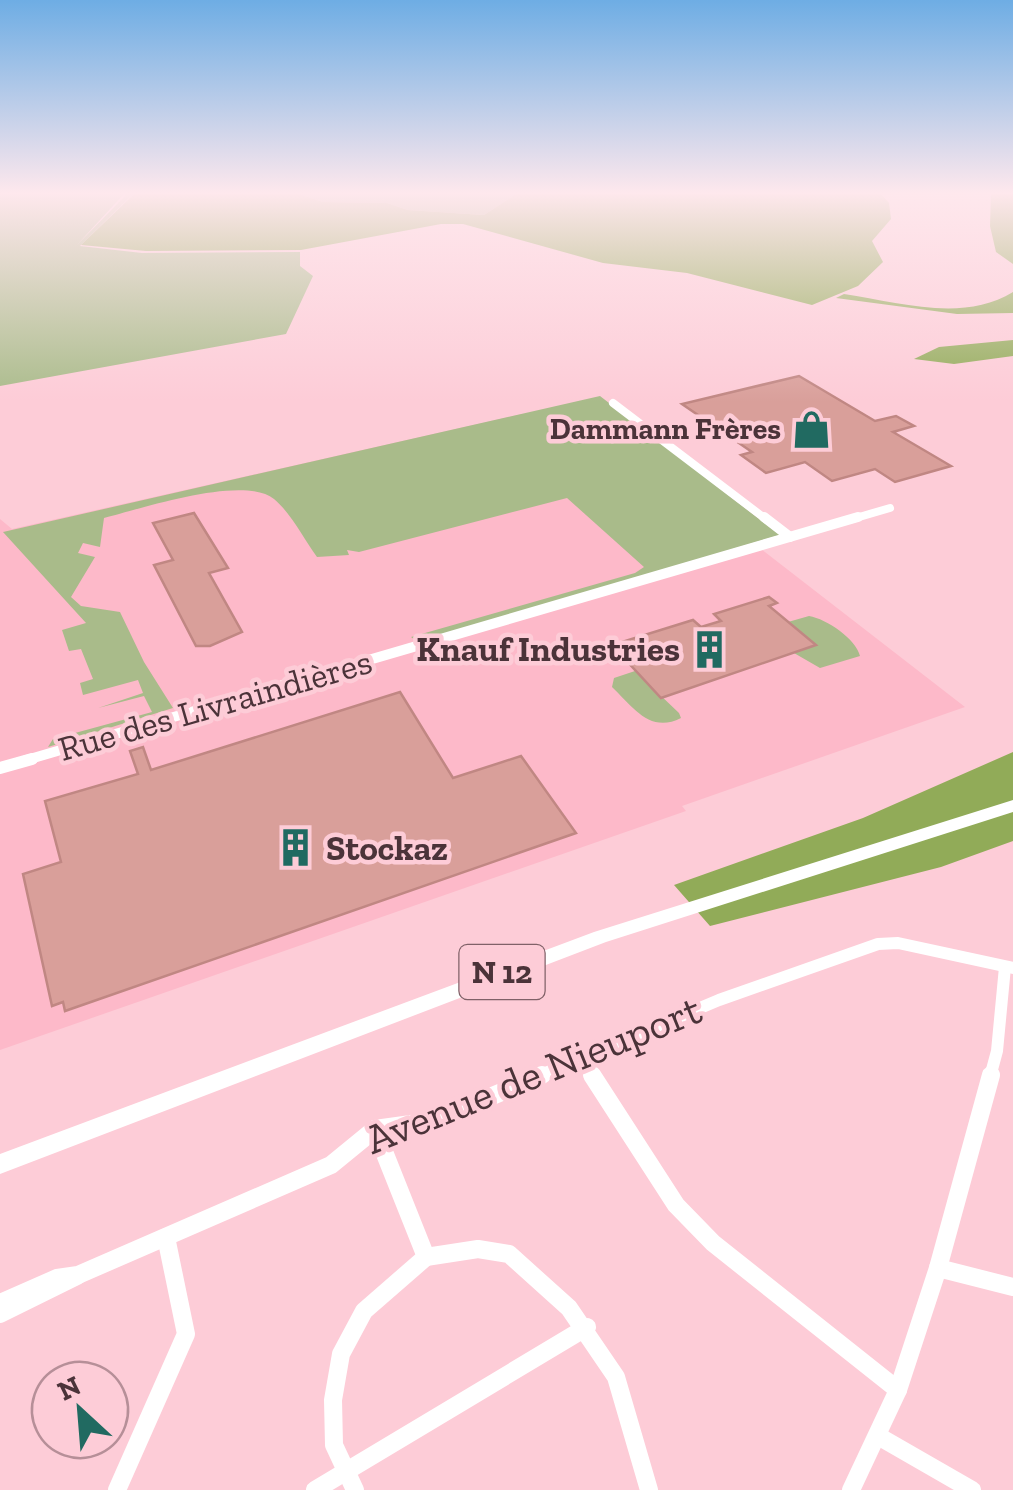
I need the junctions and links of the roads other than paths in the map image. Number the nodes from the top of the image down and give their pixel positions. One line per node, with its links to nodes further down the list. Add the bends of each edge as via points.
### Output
1 (613, 403): 3 (street)
2 (890, 508): 3 (street, Rue des Livraindières)
3 (790, 537): 4 (street, Rue des Livraindières)
4 (0, 768)
5 (1013, 806): 9 (main road, N 12, via 600,936)
6 (1009, 968): 7 (street, Avenue de Nieuport, via 878,944); 12 (street, via 997,1052)
7 (580, 1057): 8 (street, Avenue de Nieuport, via 433,1121); 18 (street, via 676,1205 713,1243)
8 (375, 1129): 10 (street, Avenue de Nieuport, via 331,1165); 11 (street)
9 (0, 1164)
10 (166, 1236): 13 (street, Avenue de Nieuport); 21 (street, via 186,1334)
11 (426, 1257): 17 (street, via 471,1248 511,1254); 20 (street, via 364,1311 341,1354 334,1444)
12 (938, 1268): 14 (street); 18 (street)
13 (78, 1274): 15 (street, Avenue de Nieuport); 16 (street, Avenue de Nieuport)
14 (1013, 1287)
15 (0, 1303)
16 (0, 1314)
17 (586, 1327): 20 (street); 24 (street, via 602,1344 628,1398)
18 (898, 1390): 19 (street)
19 (878, 1436): 25 (street); 26 (street)
20 (346, 1469): 22 (street); 23 (street)
21 (118, 1490)
22 (316, 1490)
23 (355, 1490)
24 (649, 1490)
25 (851, 1490)
26 (972, 1490)

